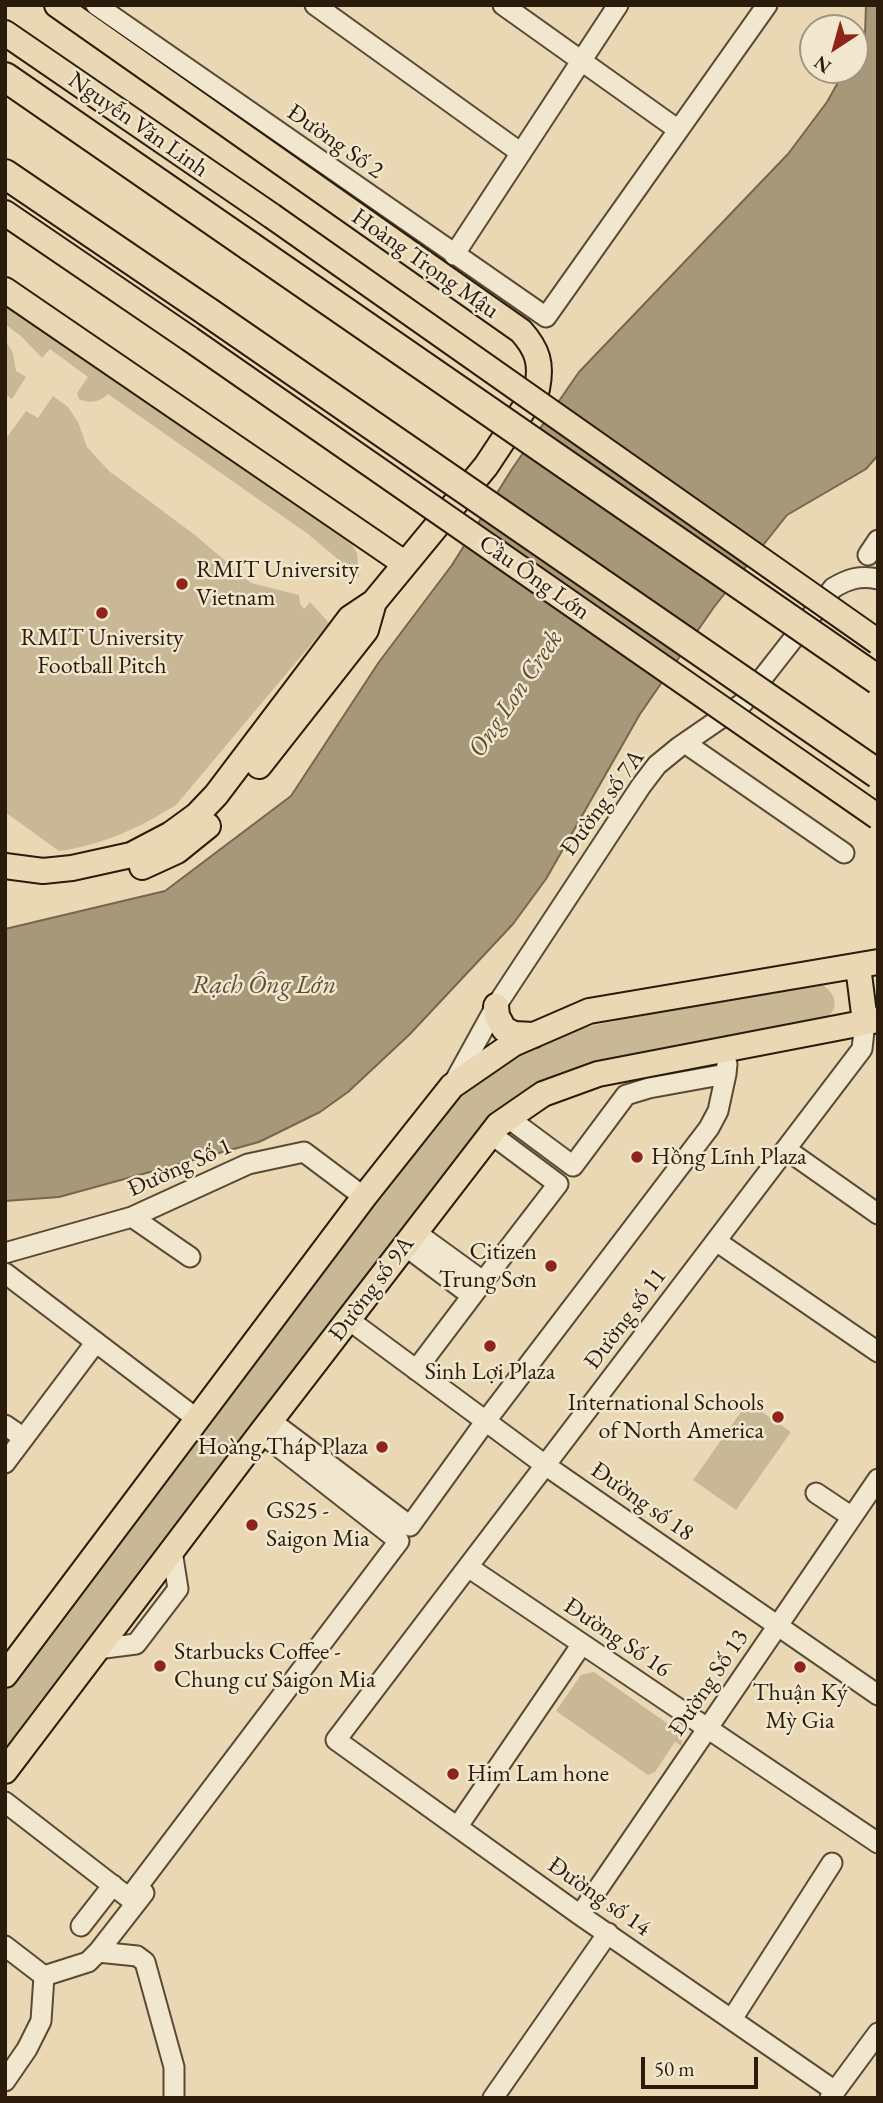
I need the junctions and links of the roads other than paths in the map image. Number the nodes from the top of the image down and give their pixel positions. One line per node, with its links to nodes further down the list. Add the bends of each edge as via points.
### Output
1 (57, 5): 16 (main road, Hoàng Trọng Mậu, via 521,331 534,345 540,374 537,389 486,466)
2 (96, 5): 14 (street, Đường Số 2)
3 (315, 5): 11 (street)
4 (503, 5): 8 (street)
5 (618, 5): 8 (street)
6 (767, 5): 10 (street)
7 (5, 33): 19 (main road, Nguyễn Văn Linh, bridge)
8 (582, 61): 10 (street); 11 (street)
9 (5, 76): 20 (highway, Nguyễn Văn Linh, bridge)
10 (677, 129): 14 (street, Đường Số 2, via 546,317)
11 (521, 153): 14 (street)
12 (5, 174): 22 (highway, Cầu Ông Lớn, bridge)
13 (5, 213): 23 (main road, Cầu Ông Lớn, bridge)
14 (454, 255)
15 (5, 290): 16 (main road)
16 (404, 563): 18 (main road, Hoàng Trọng Mậu)
17 (878, 579): 21 (street, Đường số 7A, via 860,577 833,588 743,703)
18 (374, 602): 25 (main road, Hoàng Trọng Mậu, via 350,618 216,795 171,834 131,855 72,868 43,871); 26 (main road, Hoàng Trọng Mậu, via 366,630 268,756 211,824 177,851 131,872 74,883)
19 (878, 642)
20 (878, 680)
21 (685, 743): 24 (street); 28 (street, Đường số 7A, via 657,765 641,786)
22 (878, 774)
23 (878, 817)
24 (844, 853)
25 (5, 866)
26 (5, 881)
27 (868, 964): 29 (main road); 30 (main road, via 589,1011)
28 (496, 1006): 30 (main road, via 504,1029); 35 (street, Đường số 7A)
29 (871, 1021): 31 (main road, Đường số 9A); 32 (street, Đường số 11)
30 (534, 1035): 35 (main road, via 513,1044)
31 (728, 1049): 33 (street); 34 (main road, Đường số 9A)
32 (870, 1054): 37 (street, Đường số 11)
33 (726, 1074): 34 (street); 52 (street, via 709,1128)
34 (647, 1076): 36 (main road, Đường số 9A, via 598,1074 542,1094); 36 (street, via 626,1095 573,1166)
35 (452, 1087): 38 (main road)
36 (499, 1126): 41 (main road, Đường số 9A); 46 (street, via 558,1184)
37 (787, 1150): 39 (street); 42 (street, Đường số 11)
38 (363, 1197): 40 (street, Đường Số 1, via 303,1152 248,1164); 51 (main road)
39 (878, 1214)
40 (132, 1217): 43 (street, Đường Số 1); 44 (street)
41 (410, 1238): 46 (street); 47 (main road, Đường số 9A)
42 (716, 1241): 49 (street); 57 (street, Đường số 11)
43 (5, 1253)
44 (190, 1257)
45 (5, 1273): 48 (street)
46 (478, 1289): 50 (street)
47 (349, 1320): 50 (street, Đường số 18); 54 (main road, Đường số 9A)
48 (96, 1342): 51 (street); 55 (street)
49 (878, 1352)
50 (416, 1370): 52 (street, Đường số 18)
51 (197, 1419): 64 (main road)
52 (485, 1422): 54 (street, via 410,1527); 57 (street, Đường số 18)
53 (5, 1425): 55 (street)
54 (266, 1427): 68 (main road, Đường số 9A); 74 (street, via 399,1541 129,1898)
55 (24, 1438): 56 (street)
56 (5, 1463)
57 (545, 1465): 61 (street, Đường số 11); 62 (street, Đường số 18)
58 (878, 1479): 60 (street, Đường Số 13)
59 (816, 1493): 60 (street)
60 (852, 1517): 62 (street, Đường Số 13)
61 (468, 1567): 63 (street, Đường Số 16); 67 (street, Đường số 11)
62 (778, 1626): 65 (street, Đường số 18); 66 (street, Đường Số 13)
63 (582, 1644): 66 (street, Đường Số 16); 71 (street)
64 (5, 1675)
65 (878, 1695)
66 (707, 1728): 72 (street, Đường Số 16); 75 (street, Đường Số 13)
67 (336, 1740): 71 (street, Đường số 14)
68 (5, 1771)
69 (215, 1802): 79 (street)
70 (8, 1804): 74 (street)
71 (458, 1826): 75 (street, Đường số 14)
72 (878, 1843)
73 (832, 1863): 81 (street)
74 (113, 1885): 76 (street)
75 (580, 1915): 77 (street, Đường số 14)
76 (81, 1926)
77 (608, 1933): 81 (street, Đường số 14); 86 (street)
78 (7, 1950): 80 (street)
79 (98, 1952): 80 (street, via 88,1962); 85 (street, via 137,1956 145,1962 174,2067)
80 (44, 1976): 83 (street, via 41,2021)
81 (732, 2020): 84 (street, Đường số 14)
82 (878, 2033): 84 (street)
83 (5, 2081)
84 (832, 2094)
85 (174, 2098)
86 (493, 2098)

